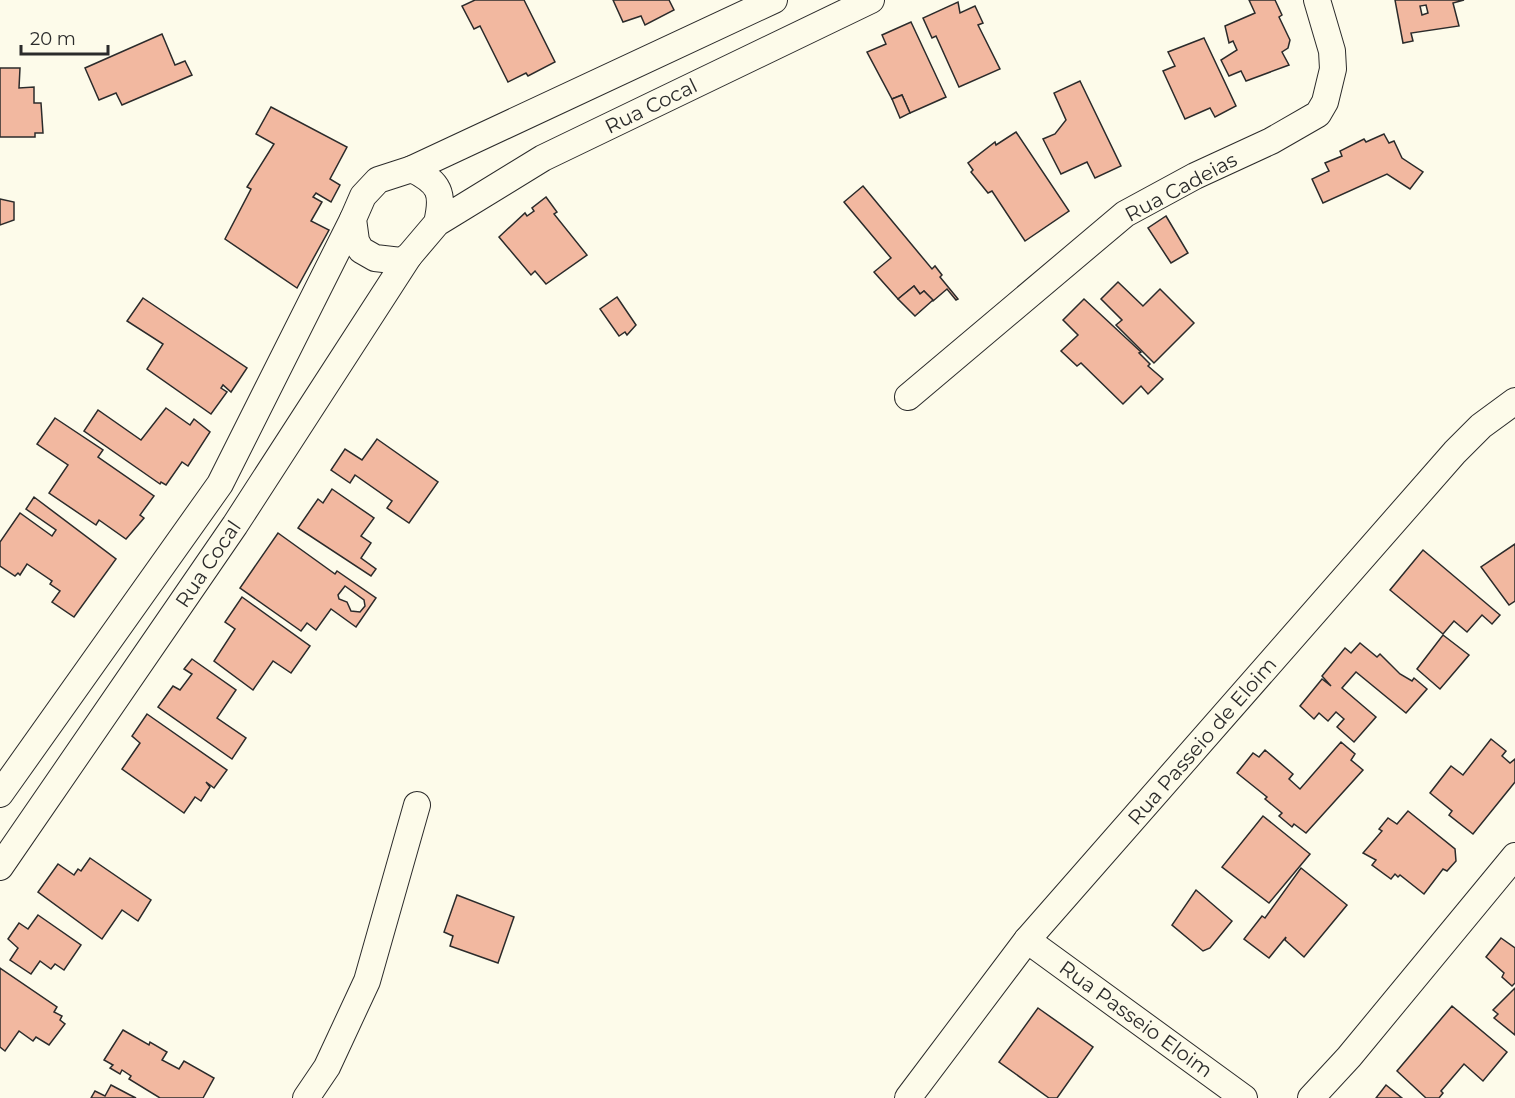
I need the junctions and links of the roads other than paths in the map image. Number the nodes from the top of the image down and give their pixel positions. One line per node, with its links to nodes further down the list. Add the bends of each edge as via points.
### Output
1 (774, 0): 4 (street)
2 (871, 0): 6 (street, Rua Cocal, via 543,158)
3 (1317, 0): 8 (street, Rua Cadeias, via 1332,51 1333,69 1318,114 1125,214)
4 (412, 169): 5 (street, via 378,180 363,196); 6 (street, via 431,178 442,200)
5 (353, 219): 7 (street, via 361,250 375,258 401,261); 10 (street, Rua Cocal, via 220,484)
6 (437, 223): 7 (street)
7 (409, 256): 13 (street, Rua Cocal, via 235,525)
8 (908, 396)
9 (1515, 401): 14 (street, Rua Passeio de Eloim, via 1455,452)
10 (2, 787)
11 (417, 805): 15 (street, via 368,981 327,1067)
12 (1515, 855): 18 (street)
13 (0, 867)
14 (1027, 940): 16 (street, Rua Passeio de Eloim); 17 (street, Rua Passeio Eloim)
15 (306, 1098)
16 (908, 1098)
17 (1244, 1098)
18 (1311, 1098)

